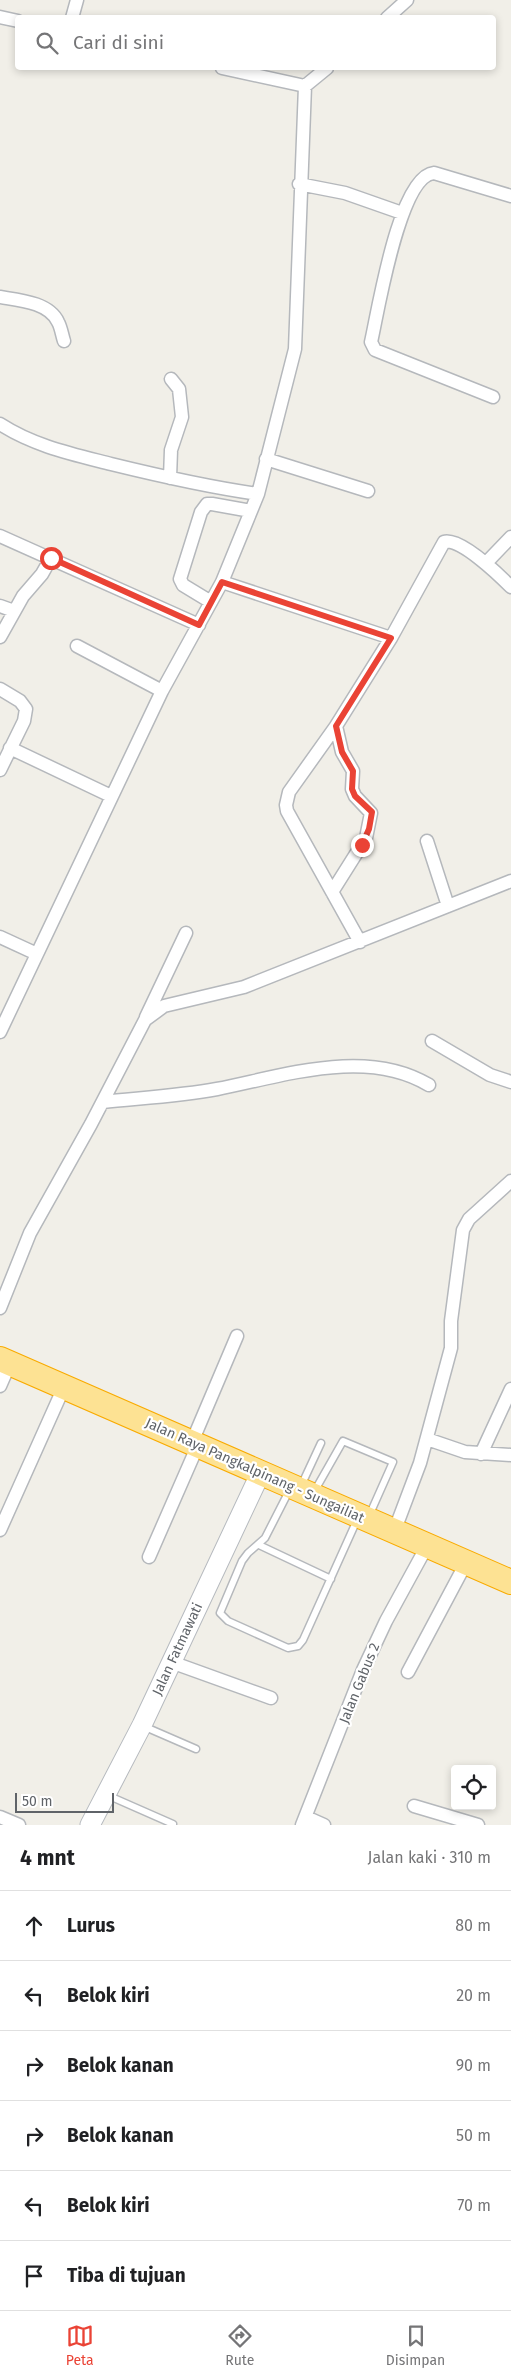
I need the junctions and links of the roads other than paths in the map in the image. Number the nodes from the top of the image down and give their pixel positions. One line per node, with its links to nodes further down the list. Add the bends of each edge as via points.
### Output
1 (77, 0): 3 (street)
2 (408, 0): 4 (street)
3 (73, 15)
4 (390, 15)
5 (0, 17): 6 (street)
6 (15, 20)
7 (231, 70): 9 (street)
8 (324, 70): 9 (street)
9 (304, 86): 10 (street)
10 (299, 184): 12 (street, via 345,193); 18 (street, via 295,349)
11 (511, 196): 12 (street, via 429,173)
12 (402, 213): 16 (street, via 394,235 372,347)
13 (0, 297): 14 (street, via 28,302 49,312 58,320)
14 (64, 341)
15 (171, 379): 19 (street, via 179,389 182,417 171,450)
16 (493, 397)
17 (0, 424): 19 (street, via 46,447)
18 (266, 459): 20 (street); 21 (street)
19 (170, 478): 21 (street)
20 (368, 492)
21 (258, 494): 22 (street)
22 (251, 511): 27 (street); 29 (street, via 207,504 201,512 180,580)
23 (0, 536): 25 (street)
24 (511, 537): 26 (street)
25 (51, 558): 31 (street); 32 (street)
26 (486, 563): 28 (street); 34 (street, via 452,541 444,542)
27 (222, 582): 29 (street); 34 (street)
28 (511, 587)
29 (211, 602): 32 (street)
30 (0, 606): 31 (street)
31 (14, 611): 33 (street)
32 (199, 625): 37 (street)
33 (0, 637)
34 (391, 638): 38 (street)
35 (77, 646): 37 (street)
36 (0, 689): 39 (street, via 20,701 26,709 24,721)
37 (162, 691): 41 (street)
38 (336, 726): 44 (street, via 342,752 353,771 352,789 372,812 366,838); 44 (street, via 289,792 286,805)
39 (10, 748): 40 (street); 41 (street)
40 (0, 770)
41 (111, 796): 49 (street)
42 (427, 841): 45 (street)
43 (511, 881): 45 (street)
44 (332, 892): 48 (street)
45 (448, 906): 48 (street)
46 (186, 933): 50 (street)
47 (0, 937): 49 (street)
48 (360, 942): 50 (street, via 236,989 164,1006)
49 (37, 954): 51 (street)
50 (145, 1020): 55 (street)
51 (0, 1032)
52 (432, 1041): 53 (street, via 490,1074)
53 (511, 1082)
54 (429, 1085): 55 (street, via 394,1069 353,1066 200,1092)
55 (103, 1102): 57 (street, via 30,1233)
56 (511, 1181): 63 (street, via 469,1219 463,1230 451,1321 452,1342)
57 (0, 1308)
58 (237, 1336): 64 (street)
59 (5, 1361): 60 (street); 61 (highway, Jalan Raya Pangkalpinang - Sungailiat)
60 (0, 1386)
61 (64, 1387): 64 (highway, Jalan Raya Pangkalpinang - Sungailiat); 71 (street)
62 (511, 1389): 66 (street)
63 (427, 1439): 66 (street, via 465,1452); 72 (street)
64 (195, 1443): 68 (highway, Jalan Raya Pangkalpinang - Sungailiat); 75 (street)
65 (321, 1443): 69 (lane)
66 (482, 1454): 67 (street)
67 (511, 1455)
68 (260, 1472): 69 (highway, Jalan Raya Pangkalpinang - Sungailiat); 79 (street, Jalan Fatmawati)
69 (301, 1490): 70 (highway, Jalan Raya Pangkalpinang - Sungailiat); 70 (lane, via 343,1441 393,1462); 73 (lane)
70 (364, 1518): 72 (highway, Jalan Raya Pangkalpinang - Sungailiat); 77 (lane, via 340,1554)
71 (0, 1530)
72 (394, 1532): 74 (highway, Jalan Raya Pangkalpinang - Sungailiat)
73 (259, 1544): 77 (lane); 77 (lane, via 242,1561 221,1609 222,1616 228,1621 294,1648 303,1640)
74 (427, 1546): 76 (highway, Jalan Raya Pangkalpinang - Sungailiat); 86 (street, Jalan Gabus 2, via 397,1598 367,1662)
75 (149, 1557)
76 (466, 1562): 78 (highway, Jalan Raya Pangkalpinang - Sungailiat); 80 (street)
77 (331, 1579)
78 (510, 1580)
79 (171, 1662): 81 (street); 82 (street, Jalan Fatmawati)
80 (408, 1672)
81 (271, 1698)
82 (142, 1725): 83 (lane); 84 (street, Jalan Fatmawati)
83 (196, 1748)
84 (106, 1794): 87 (lane); 88 (street, Jalan Fatmawati)
85 (414, 1806): 90 (street)
86 (304, 1821): 89 (street)
87 (173, 1824)
88 (90, 1825)
89 (324, 1825)
90 (478, 1825)

